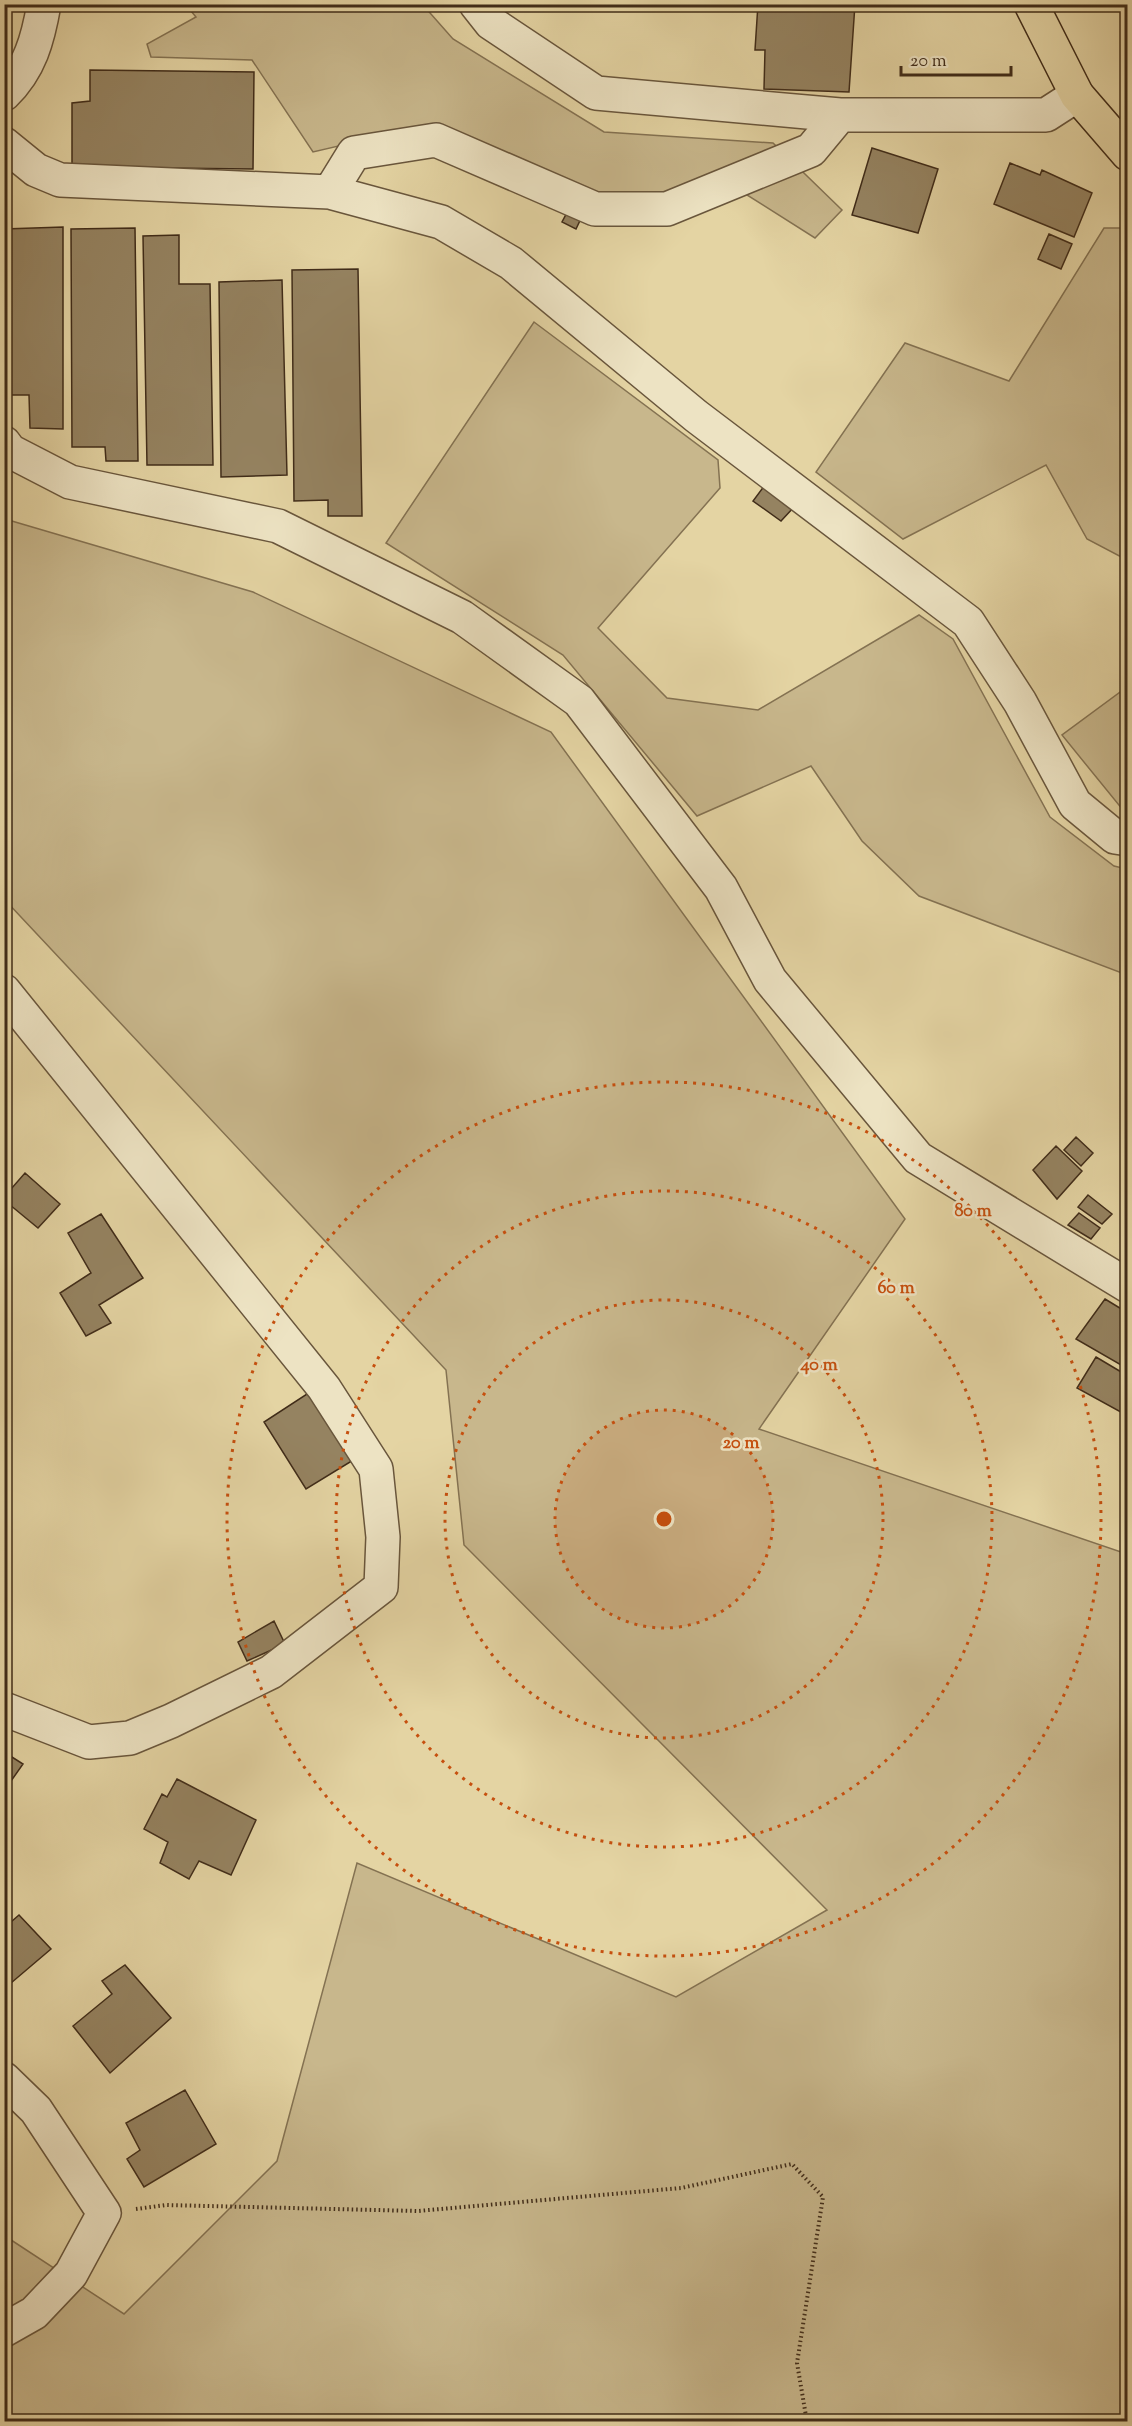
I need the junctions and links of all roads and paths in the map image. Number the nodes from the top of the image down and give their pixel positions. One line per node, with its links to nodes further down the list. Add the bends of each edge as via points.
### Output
1 (44, 4): 4 (street, via 37,43 18,80)
2 (476, 4): 6 (street, via 491,23 596,93)
3 (1031, 4): 5 (main road)
4 (4, 94)
5 (1077, 95): 6 (street, via 1046,115); 8 (main road)
6 (840, 115): 9 (street, via 811,150 667,208 595,209 436,140 354,153)
7 (4, 144): 9 (street, via 36,170 60,180)
8 (1128, 154)
9 (330, 192): 11 (street, via 441,222 511,263 696,416 968,622 1020,702 1075,804 1115,837)
10 (4, 443): 13 (street, via 10,451 70,482 278,526 462,617 579,701 721,888 770,980 918,1158)
11 (1128, 839)
12 (4, 991): 14 (street, via 324,1388 376,1469 383,1537 381,1587 271,1672 171,1721 130,1738 89,1742)
13 (1128, 1286)
14 (4, 1709)
15 (4, 2079): 16 (street, via 36,2110)
16 (104, 2213): 17 (street, via 71,2274 34,2313); 18 (path, via 166,2205 418,2211 681,2188 792,2164 823,2197 797,2363)
17 (4, 2330)
18 (807, 2421)

